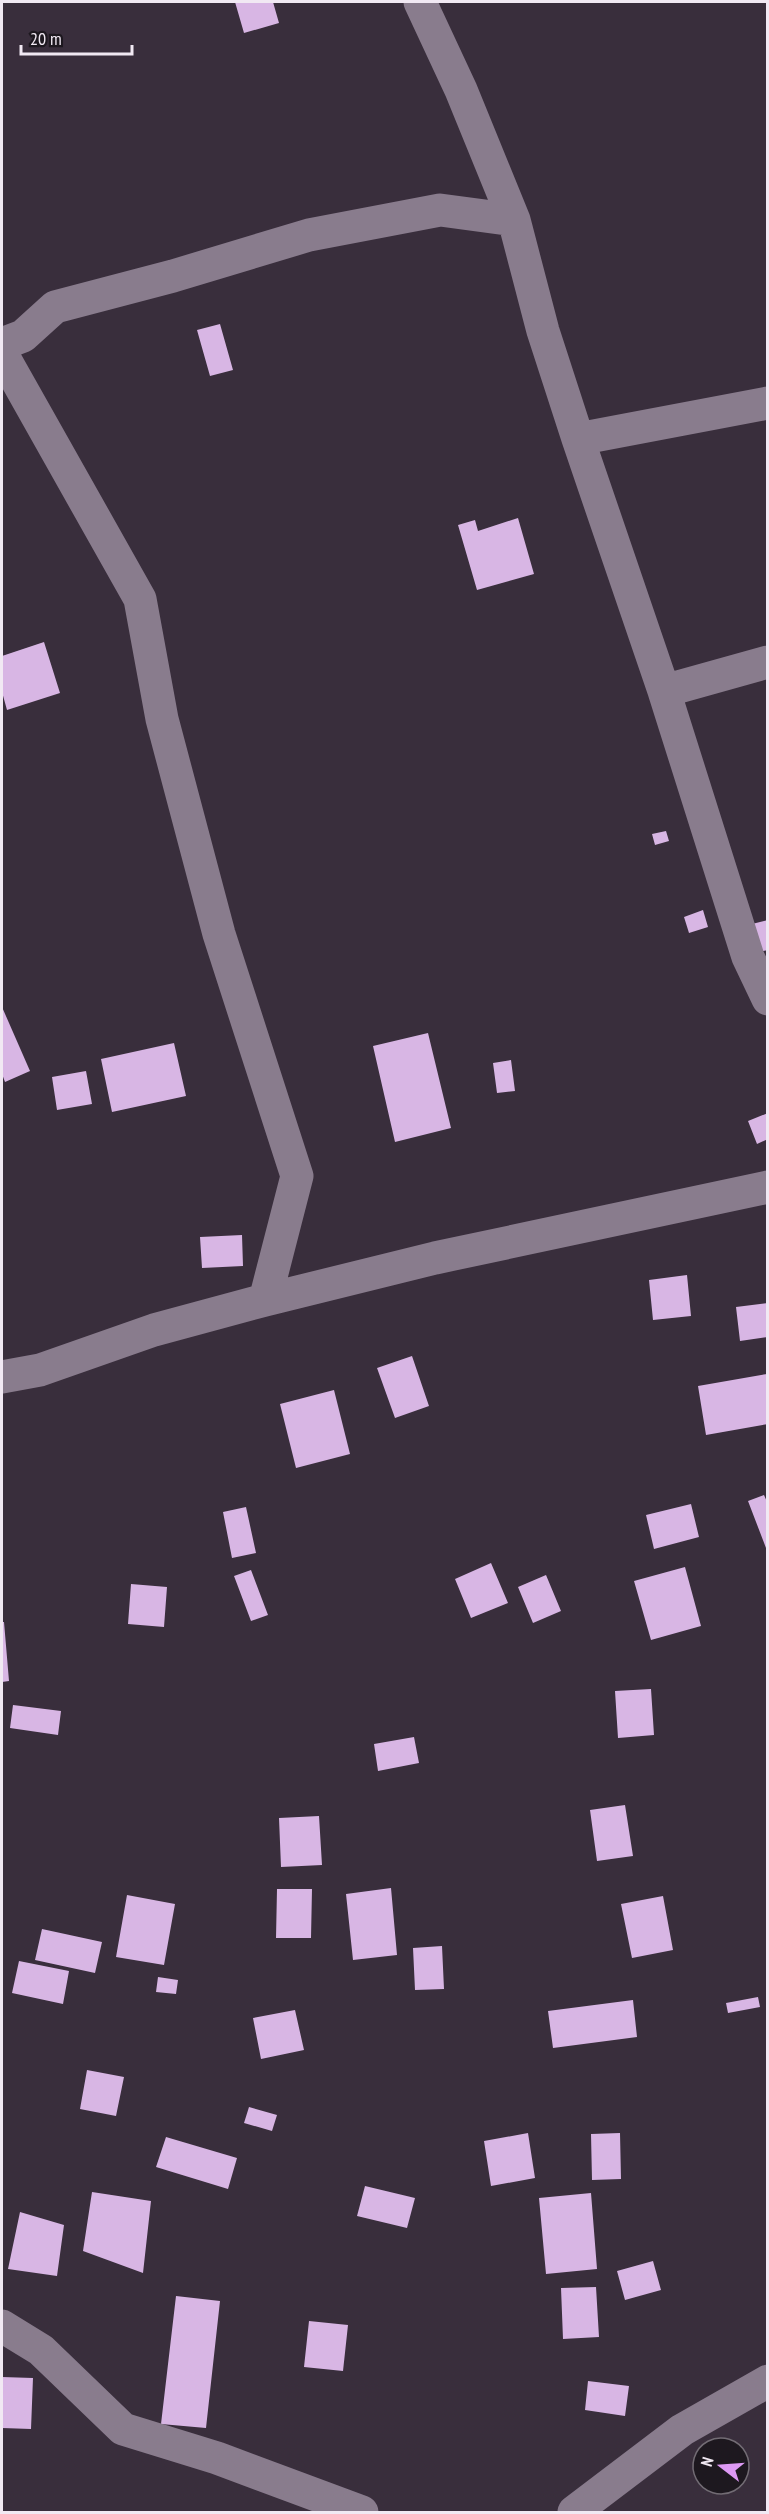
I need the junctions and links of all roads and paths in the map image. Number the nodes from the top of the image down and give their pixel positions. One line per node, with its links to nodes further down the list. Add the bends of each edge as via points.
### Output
1 (420, 2): 2 (street)
2 (514, 220): 3 (street, via 440,210 309,235 55,307 23,336); 6 (street, via 543,331)
3 (2, 344)
4 (2, 354): 11 (street, via 140,599 162,719 219,934 297,1176)
5 (768, 403): 6 (street)
6 (578, 439): 8 (street)
7 (768, 662): 8 (street)
8 (664, 691): 9 (street, via 748,957)
9 (768, 999)
10 (768, 1187): 11 (street, via 435,1258)
11 (265, 1300): 12 (street, via 154,1330 40,1370)
12 (2, 1377)
13 (2, 2326): 15 (street, via 41,2350 123,2429 217,2458)
14 (768, 2380): 16 (street, via 682,2430)
15 (362, 2512)
16 (574, 2512)

